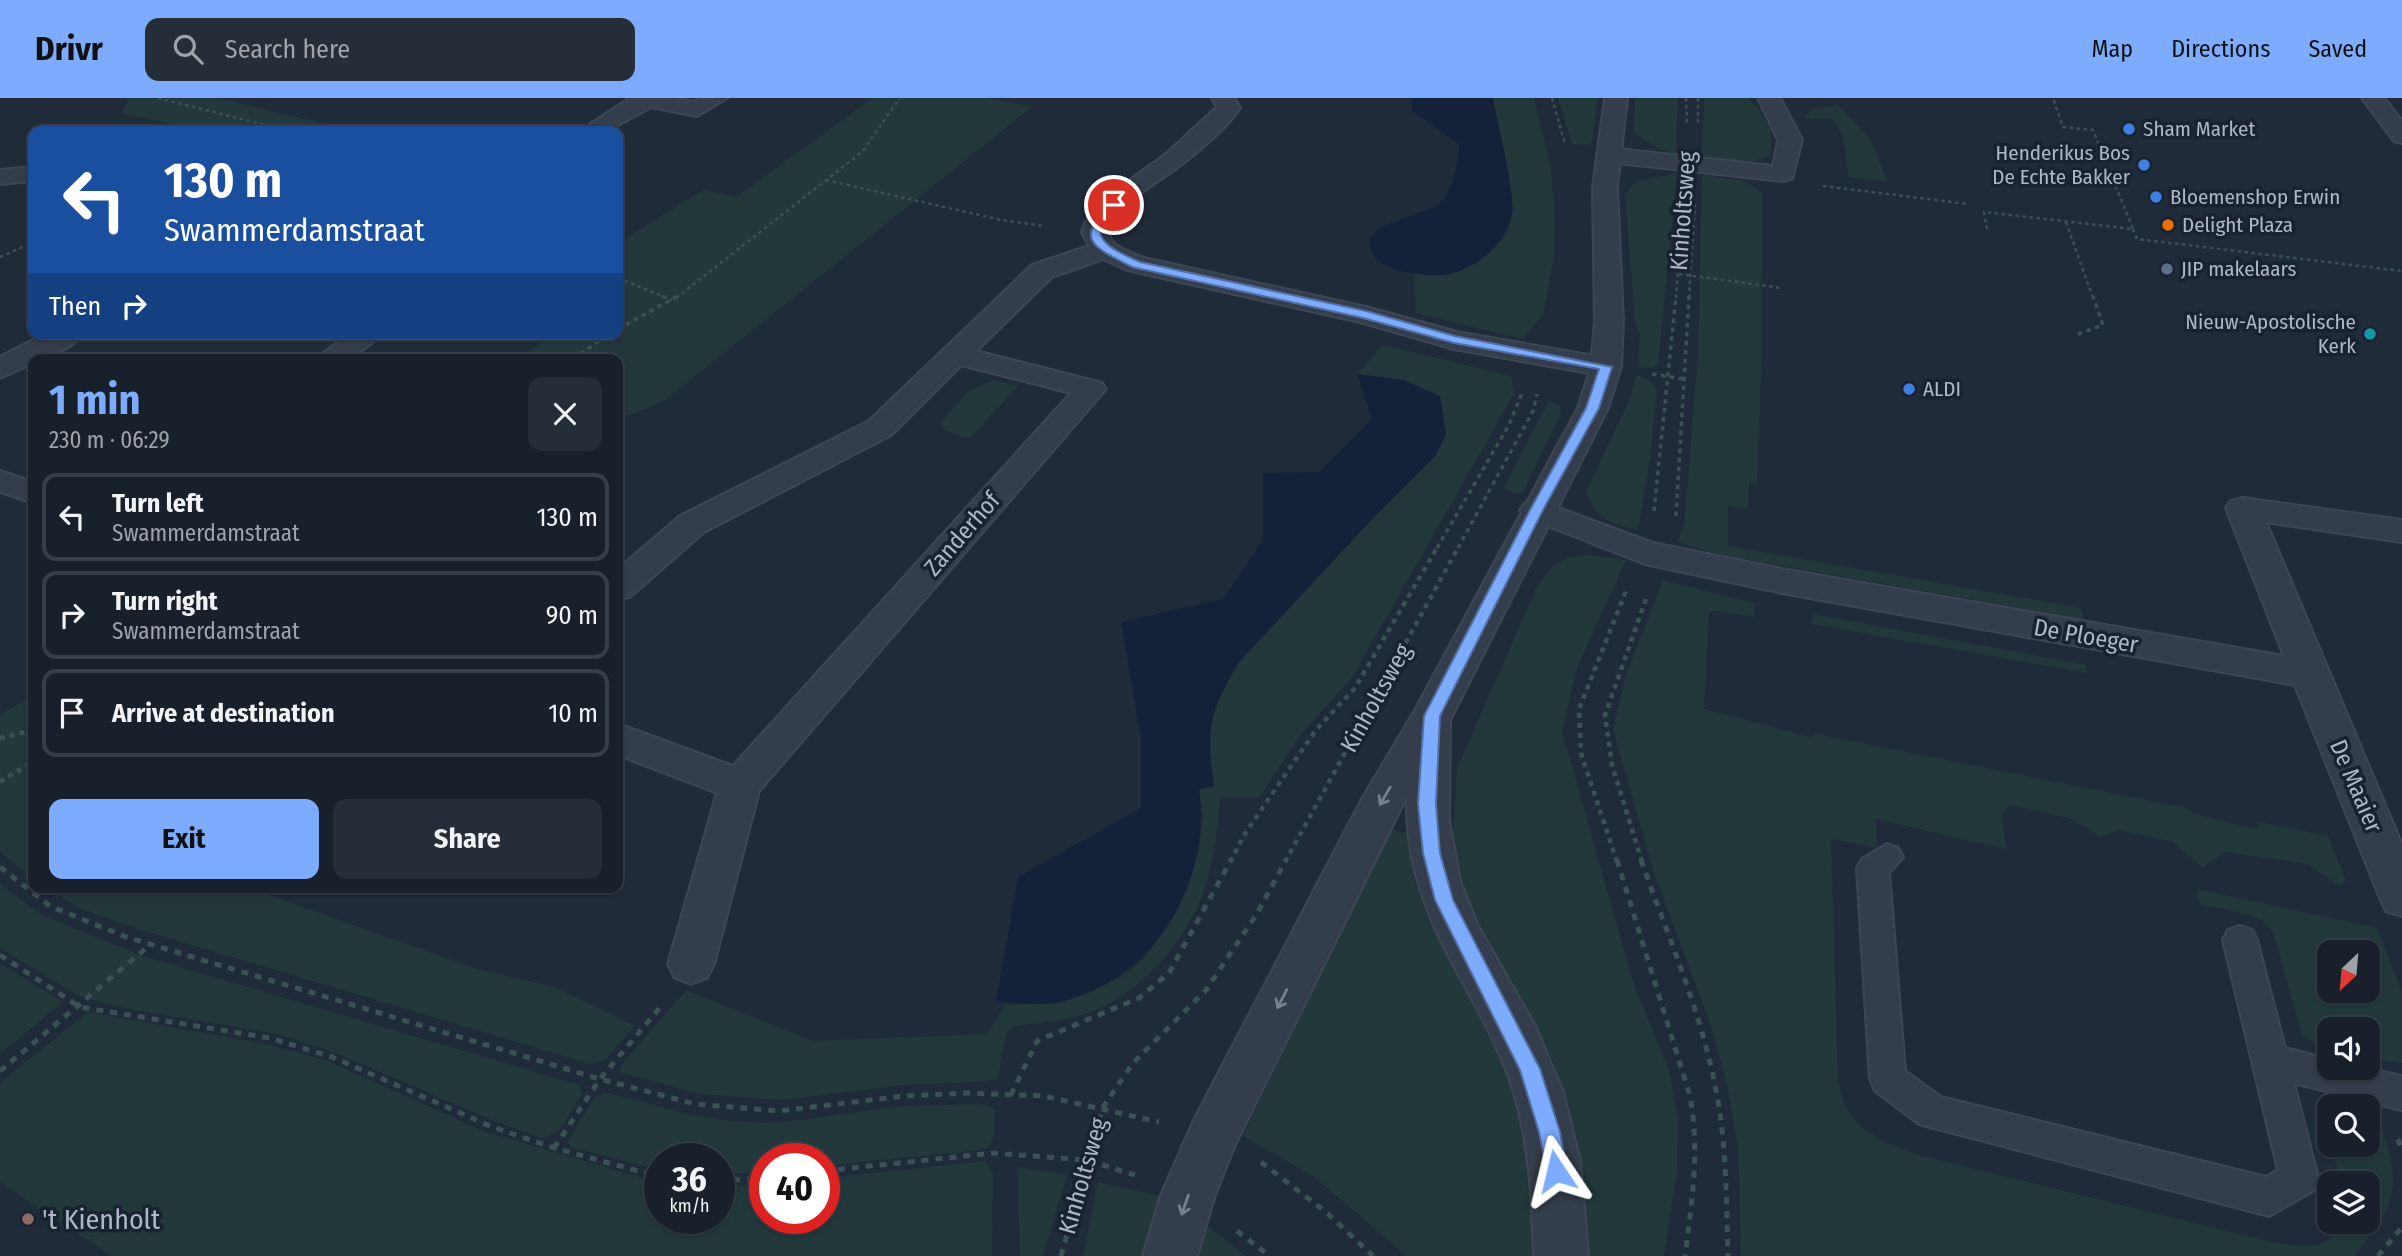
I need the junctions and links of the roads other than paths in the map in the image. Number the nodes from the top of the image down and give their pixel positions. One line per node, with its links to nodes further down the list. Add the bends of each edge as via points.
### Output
1 (716, 98): 6 (street, via 696,109)
2 (1223, 98): 12 (street, via 1229,108 1173,160 1130,189 1099,221 1094,231)
3 (1616, 98): 9 (street)
4 (1769, 98): 9 (street, via 1790,140 1783,174)
5 (2373, 98): 8 (street)
6 (645, 99): 7 (street)
7 (600, 126)
8 (2402, 136)
9 (1609, 155): 19 (street, via 1605,187)
10 (28, 174): 11 (street)
11 (0, 177)
12 (1095, 252): 18 (street, via 1042,271); 19 (street, via 1454,340)
13 (56, 340): 15 (street)
14 (360, 340): 16 (street)
15 (29, 354)
16 (338, 354)
17 (28, 355): 20 (street)
18 (955, 355): 25 (street, via 880,428 692,524); 29 (street, Zanderhof, via 1091,389)
19 (1606, 367): 23 (street, via 1593,408)
20 (0, 369)
21 (0, 481): 22 (street)
22 (28, 491)
23 (1536, 510): 26 (street, De Ploeger, via 1655,555); 27 (street)
24 (2402, 531): 26 (street, via 2244,508)
25 (623, 584)
26 (2309, 674): 31 (street, De Maaier)
27 (1432, 716): 36 (street, one-way to 36, via 1377,811 1212,1137); 37 (street, via 1427,804 1432,853 1444,900 1530,1069 1549,1132 1559,1190)
28 (623, 741): 29 (street)
29 (740, 785): 33 (street, Zanderhof)
30 (1888, 857): 34 (lane, via 1872,868 1888,1079 1931,1112 2269,1197 2299,1178)
31 (2402, 898)
32 (2240, 940): 34 (lane)
33 (691, 964)
34 (2272, 1061): 35 (lane)
35 (2402, 1093)
36 (1170, 1256)
37 (1560, 1256)

